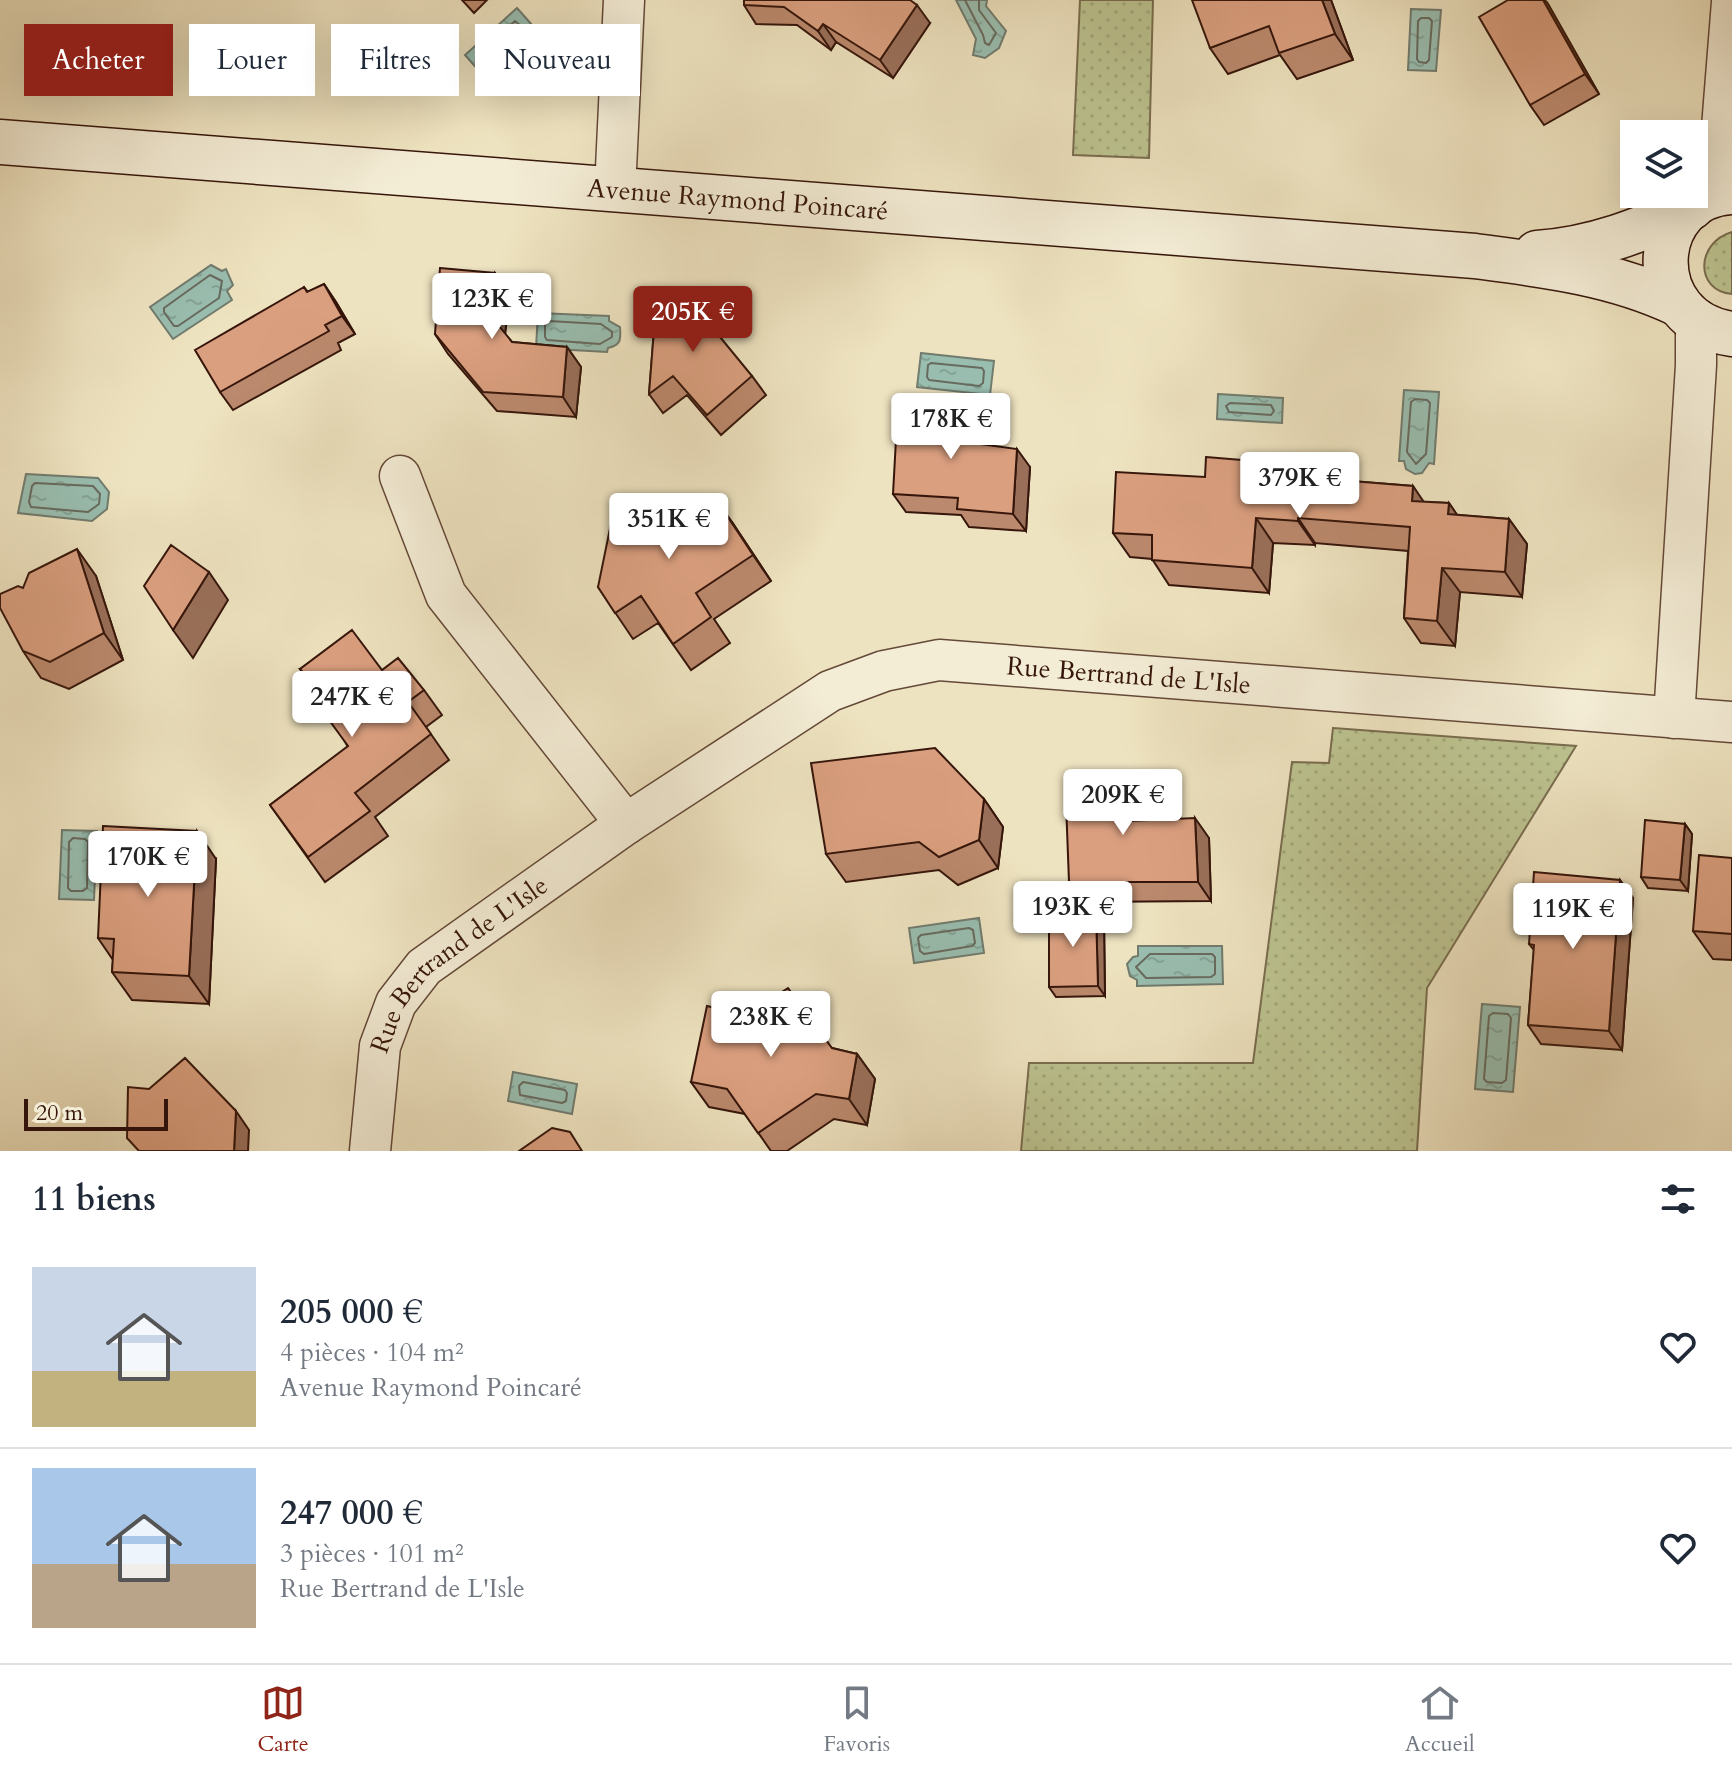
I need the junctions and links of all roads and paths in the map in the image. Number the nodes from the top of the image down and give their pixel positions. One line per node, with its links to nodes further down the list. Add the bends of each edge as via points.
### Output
1 (624, 0): 4 (street)
2 (1732, 2): 5 (street)
3 (0, 142): 4 (main road, Avenue Raymond Poincaré)
4 (615, 190): 6 (main road, Avenue Raymond Poincaré)
5 (1712, 199): 6 (main road, Avenue Raymond Poincaré, via 1632,234 1589,245); 7 (main road, via 1674,227 1665,252 1666,279)
6 (1475, 256): 7 (main road, Avenue Raymond Poincaré, via 1642,287)
7 (1701, 320): 9 (street)
8 (400, 476): 11 (street, via 446,595)
9 (1674, 718): 10 (street, Rue Bertrand de L'Isle); 11 (street, Rue Bertrand de L'Isle, via 939,660 884,671 830,691)
10 (1732, 722)
11 (626, 824): 12 (street, Rue Bertrand de L'Isle, via 424,967 396,1003 380,1046)
12 (370, 1151)

